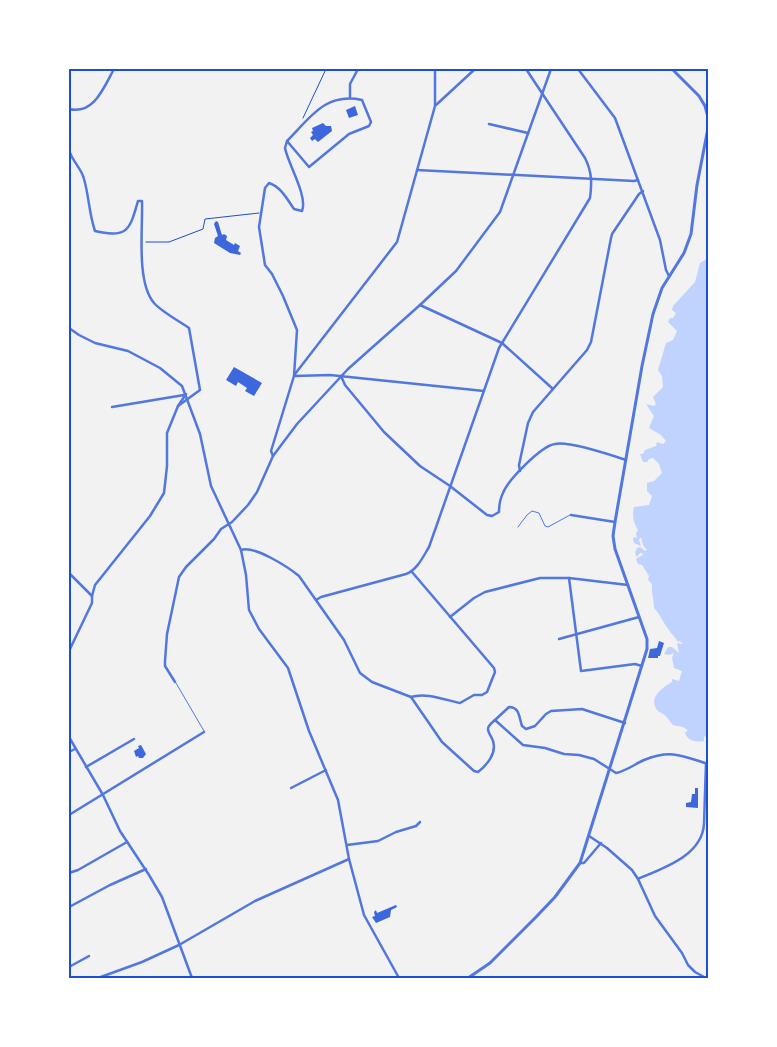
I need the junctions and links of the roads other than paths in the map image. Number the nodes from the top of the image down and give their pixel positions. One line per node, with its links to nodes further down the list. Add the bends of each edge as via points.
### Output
1 (114, 69): 12 (street, via 99,98 89,106)
2 (358, 69): 10 (street, via 350,84)
3 (434, 69): 11 (street)
4 (475, 69): 11 (street)
5 (526, 69): 9 (street)
6 (551, 69): 9 (street)
7 (578, 69): 20 (street, via 615,118)
8 (672, 69): 22 (street, via 699,96 708,117 708,128 691,234 684,253)
9 (542, 93): 14 (street); 19 (street, via 585,158)
10 (350, 97): 15 (street, via 322,105); 15 (street, via 362,100 371,125 349,134 309,167)
11 (435, 106): 17 (street)
12 (69, 109)
13 (489, 124): 14 (street)
14 (528, 133): 18 (street)
15 (287, 141): 26 (street, via 286,153 303,208 294,209 282,191 269,183 265,188 259,227 265,265 297,330)
16 (69, 150): 31 (street, via 84,176 95,231 109,234 126,231 132,224 138,201 142,201 143,274 147,290 154,303 189,328 200,390)
17 (417, 170): 18 (street); 26 (street, via 397,242)
18 (514, 175): 19 (street); 23 (street, via 500,212 456,271)
19 (592, 179): 20 (street); 25 (street, via 590,198)
20 (638, 180): 21 (street)
21 (643, 191): 22 (street); 28 (street, via 612,234 592,342)
22 (669, 276): 35 (street, via 653,314)
23 (420, 306): 25 (street); 27 (street)
24 (69, 328): 30 (street, via 95,343 128,351 160,368 180,383)
25 (502, 344): 28 (street); 29 (street)
26 (294, 376): 27 (street); 34 (street, via 271,452)
27 (341, 376): 29 (street); 34 (street); 37 (street, via 384,432 420,466)
28 (553, 389): 36 (street, via 528,422 518,465)
29 (484, 391): 37 (street)
30 (186, 394): 31 (street); 32 (street); 33 (street)
31 (188, 399): 32 (street); 40 (street, via 200,434 211,486)
32 (178, 406): 47 (street, via 167,433 164,493 150,516 95,585)
33 (112, 407)
34 (273, 456): 40 (street, via 257,492)
35 (626, 460): 36 (street, via 562,443 547,446); 39 (street)
36 (520, 471): 37 (street, via 502,494 499,512 492,516)
37 (450, 486): 43 (street, via 429,547)
38 (571, 515): 39 (street); 41 (lane, via 548,527 539,513 532,511)
39 (615, 522): 46 (street, via 614,549)
40 (229, 523): 42 (street); 55 (street, via 179,577 167,634 165,662)
41 (518, 527)
42 (241, 550): 48 (street, via 250,549 290,568); 67 (street, via 250,610 258,629 288,668)
43 (412, 572): 48 (street); 49 (street)
44 (69, 573): 47 (street)
45 (569, 578): 46 (street); 49 (street, via 540,578 485,592); 51 (street)
46 (628, 585): 50 (street)
47 (92, 596): 53 (street, via 92,604)
48 (316, 600): 56 (street, via 344,640 364,677)
49 (450, 617): 56 (street, via 494,668 487,692 474,695 460,704 430,696)
50 (639, 617): 51 (street); 54 (street, via 647,639)
51 (576, 635): 52 (street); 54 (street, via 580,671 635,664)
52 (559, 639)
53 (69, 650)
54 (643, 666): 58 (street)
55 (175, 682): 59 (lane)
56 (411, 697): 57 (street, via 442,742 474,772 483,769 493,754 494,742 488,730)
57 (495, 720): 58 (street, via 509,707 514,707 526,729 535,726 551,712 582,709); 66 (street, via 523,745 594,759)
58 (625, 722): 66 (street)
59 (204, 732): 69 (street)
60 (69, 737): 62 (street)
61 (134, 739): 65 (street)
62 (75, 749): 63 (street); 65 (street)
63 (69, 752)
64 (707, 763): 66 (street, via 678,754 644,760 619,773); 80 (street, via 704,830 699,840 681,859)
65 (86, 767): 69 (street)
66 (609, 769): 72 (street)
67 (326, 770): 68 (street); 75 (street, via 338,800)
68 (291, 788)
69 (103, 795): 70 (street); 73 (street)
70 (69, 815)
71 (420, 822): 75 (street, via 378,841)
72 (589, 836): 74 (street); 77 (street)
73 (127, 842): 78 (street); 79 (street)
74 (601, 843): 77 (street, via 589,860); 80 (street)
75 (347, 845): 76 (street)
76 (349, 859): 82 (street, via 255,901); 87 (street, via 366,919)
77 (580, 864): 88 (street, via 536,917 490,963)
78 (146, 869): 81 (street); 82 (street, via 166,906)
79 (69, 873)
80 (638, 879): 89 (street, via 655,916 688,965)
81 (71, 906)
82 (179, 945): 85 (street); 86 (street)
83 (89, 956): 84 (street)
84 (69, 966)
85 (98, 978)
86 (192, 978)
87 (399, 978)
88 (468, 978)
89 (706, 978)

